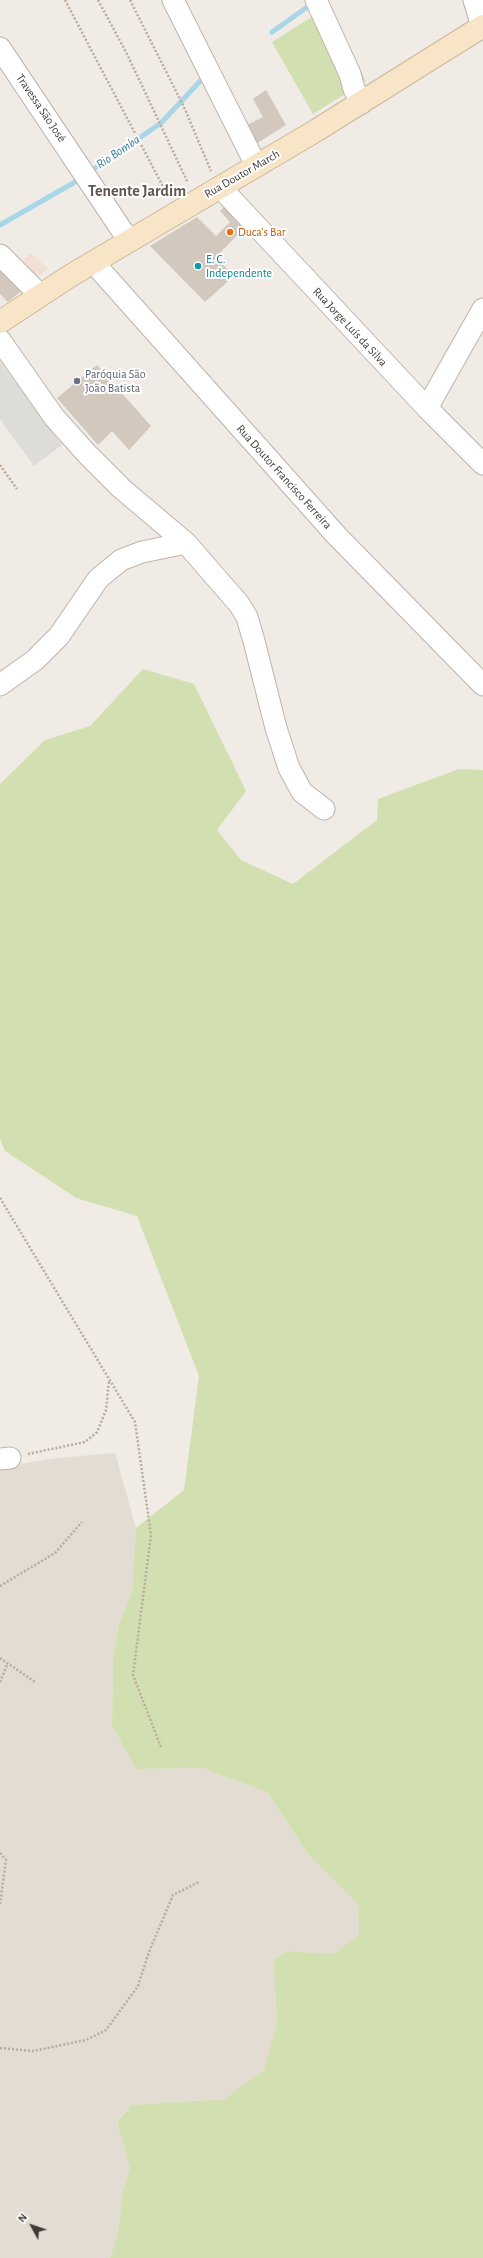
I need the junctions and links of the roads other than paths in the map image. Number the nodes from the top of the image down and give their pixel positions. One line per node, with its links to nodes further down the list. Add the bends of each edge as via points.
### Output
1 (173, 0): 7 (street)
2 (474, 0): 4 (street)
3 (319, 5): 6 (street)
4 (483, 26): 6 (main road, Rua Doutor March)
5 (0, 48): 9 (street, Travessa São José)
6 (362, 103): 7 (main road, Rua Doutor March)
7 (256, 165): 8 (main road, Rua Doutor March)
8 (220, 187): 9 (main road, Rua Doutor March); 16 (street, Rua Jorge Luís da Silva)
9 (129, 241): 11 (main road, Rua Doutor March)
10 (0, 255): 12 (street)
11 (93, 262): 12 (main road, Rua Doutor March); 20 (street, Rua Doutor Francisco Ferreira, via 337,536)
12 (40, 295): 14 (main road, Rua Doutor March)
13 (483, 309): 16 (street)
14 (0, 322)
15 (0, 340): 18 (street, via 54,417 87,454 121,488)
16 (427, 408): 17 (street, Rua Jorge Luís da Silva)
17 (483, 464)
18 (186, 543): 19 (street, via 142,552 121,560 98,579 59,636 35,660); 21 (street, via 239,604 247,617 289,768 302,792)
19 (0, 685)
20 (483, 685)
21 (324, 809)

